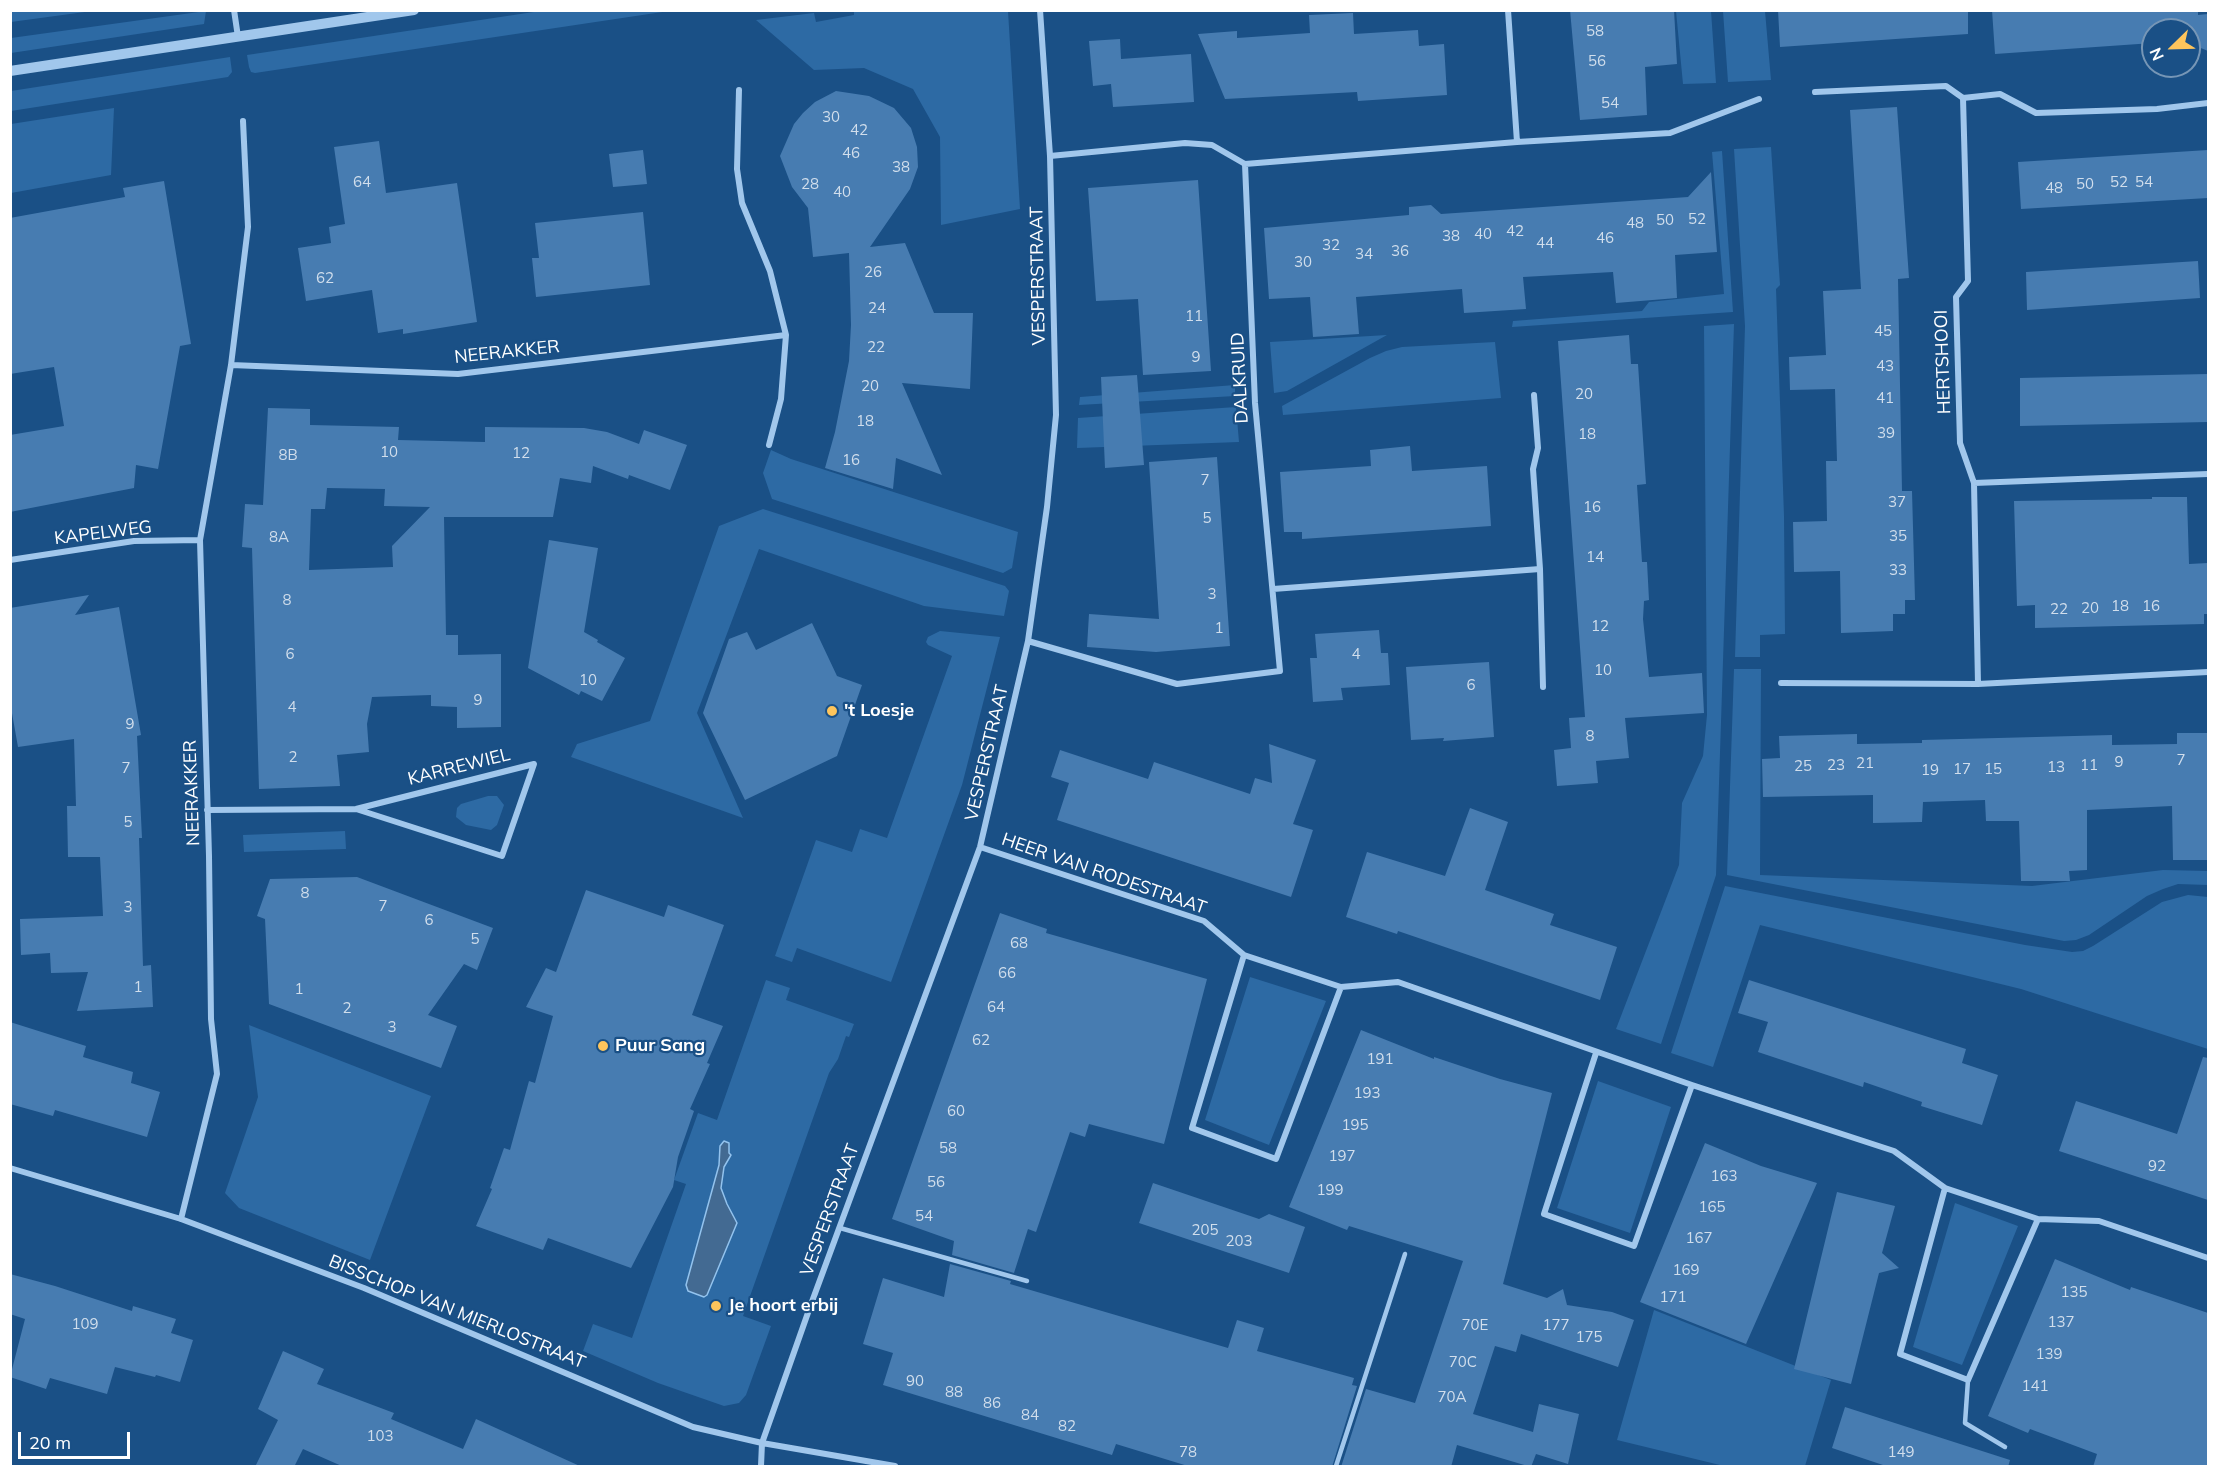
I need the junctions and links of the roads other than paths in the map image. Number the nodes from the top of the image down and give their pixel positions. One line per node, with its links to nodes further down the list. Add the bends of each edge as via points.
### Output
1 (234, 10): 5 (street)
2 (414, 10): 5 (street)
3 (1040, 10): 14 (street, VESPERSTRAAT)
4 (1508, 10): 13 (street)
5 (238, 37): 6 (street)
6 (10, 72)
7 (739, 90): 16 (street, via 737,169 742,203 770,271)
8 (1815, 92): 9 (street, via 1946,86)
9 (1963, 98): 11 (street, via 2000,94 2036,113 2157,109); 21 (street, HERTSHOOI, via 1968,281 1956,297 1959,421 1960,443)
10 (1759, 99): 13 (street, via 1670,133)
11 (2208, 103)
12 (243, 121): 17 (street, NEERAKKER, via 248,227)
13 (1516, 142): 15 (street)
14 (1050, 156): 15 (street, via 1212,144); 26 (street, VESPERSTRAAT, via 1056,415)
15 (1245, 164): 25 (street, DALKRUID, via 1255,403)
16 (786, 335): 17 (street, NEERAKKER, via 458,374); 19 (street, via 781,399)
17 (231, 365): 22 (street, NEERAKKER)
18 (1534, 395): 24 (street, via 1538,448 1533,469)
19 (769, 445)
20 (2208, 474): 21 (street)
21 (1974, 483): 29 (street, HERTSHOOI)
22 (200, 540): 23 (street, KAPELWEG, via 134,541); 32 (street, NEERAKKER)
23 (10, 560)
24 (1540, 569): 25 (street); 30 (street)
25 (1273, 589): 26 (street, DALKRUID, via 1280,671 1177,684)
26 (1028, 641): 33 (street, VESPERSTRAAT)
27 (2208, 672): 29 (street)
28 (1781, 683): 29 (street)
29 (1978, 684)
30 (1543, 687)
31 (356, 809): 31 (street, KARREWIEL, via 523,767 534,764 502,856); 32 (street, KARREWIEL)
32 (207, 810): 40 (street, NEERAKKER, via 211,1019 217,1074)
33 (980, 847): 34 (street, HEER VAN RODESTRAAT, via 1204,921); 42 (street, VESPERSTRAAT)
34 (1244, 956): 35 (street, HEER VAN RODESTRAAT); 35 (street, via 1192,1128 1276,1160)
35 (1341, 987): 36 (street, HEER VAN RODESTRAAT, via 1398,982)
36 (1596, 1053): 37 (street, HEER VAN RODESTRAAT); 37 (street, via 1544,1214 1634,1246)
37 (1692, 1085): 39 (street, HEER VAN RODESTRAAT, via 1894,1151)
38 (10, 1168): 40 (street, BISSCHOP VAN MIERLOSTRAAT)
39 (1945, 1188): 41 (street, HEER VAN RODESTRAAT); 46 (street, via 1900,1354)
40 (181, 1219): 47 (street, BISSCHOP VAN MIERLOSTRAAT, via 364,1288 693,1426)
41 (2038, 1219): 44 (street, HEER VAN RODESTRAAT, via 2099,1221); 46 (street)
42 (840, 1228): 45 (lane); 47 (street, VESPERSTRAAT)
43 (1405, 1254): 51 (lane)
44 (2208, 1258)
45 (1027, 1281)
46 (1968, 1380): 48 (lane, via 1965,1423)
47 (762, 1443): 49 (street, VESPERSTRAAT); 50 (street, BISSCHOP VAN MIERLOSTRAAT)
48 (2006, 1447)
49 (761, 1467)
50 (895, 1467)
51 (1336, 1467)

